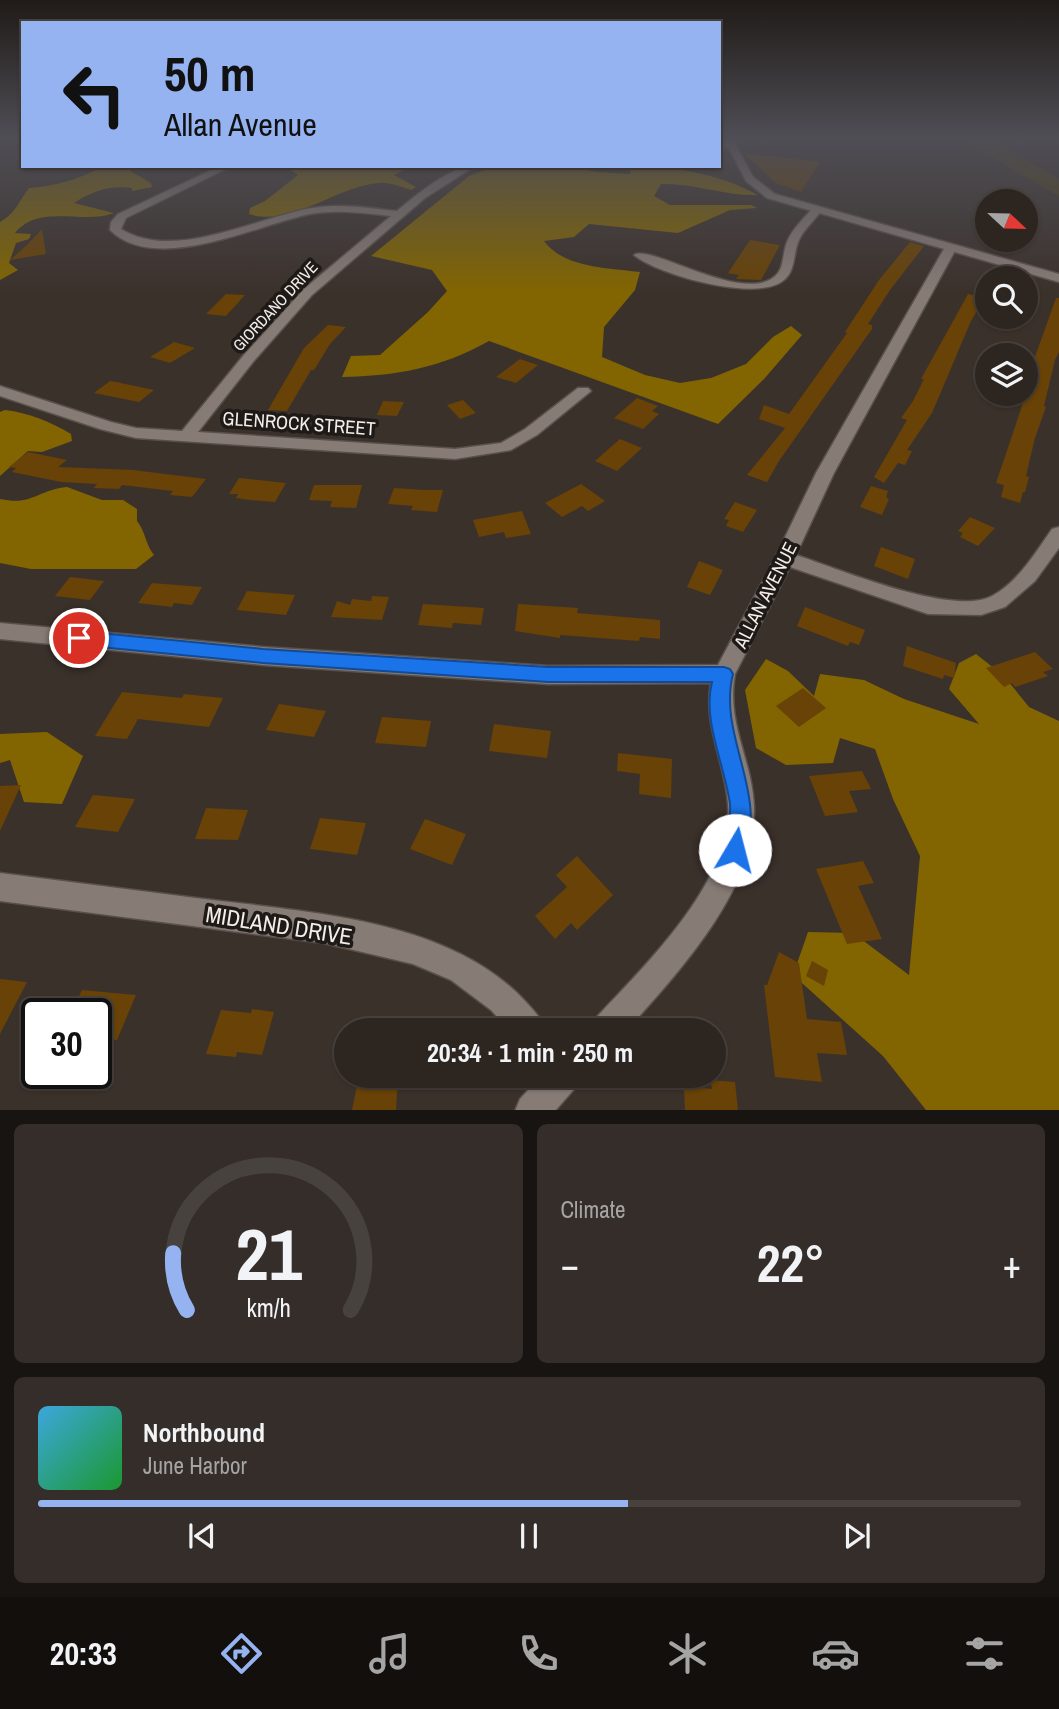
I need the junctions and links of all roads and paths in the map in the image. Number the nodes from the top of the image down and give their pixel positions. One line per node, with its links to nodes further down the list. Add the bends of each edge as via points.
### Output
1 (178, 190): 5 (street, via 122,216 115,230 128,241 173,244 312,211)
2 (430, 190): 5 (street, GIORDANO DRIVE)
3 (762, 190): 4 (street)
4 (817, 210): 6 (street); 7 (street, via 793,239 782,275 772,283 732,286)
5 (398, 214): 11 (street, GIORDANO DRIVE, via 308,292)
6 (951, 247): 8 (street); 13 (street, ALLAN AVENUE, via 825,473)
7 (640, 255)
8 (1059, 278)
9 (0, 391): 11 (street, GLENROCK STREET, via 106,426)
10 (583, 391): 11 (street, GLENROCK STREET, via 531,432 505,447 480,452)
11 (186, 437)
12 (1059, 533): 13 (street, via 1040,562 1002,600 989,606 928,606)
13 (785, 558): 15 (street, ALLAN AVENUE)
14 (0, 631): 15 (street, via 263,656 548,675)
15 (724, 674): 18 (street, via 719,691 722,726 741,808 735,850 714,896 656,975)
16 (0, 887): 17 (street, MIDLAND DRIVE, via 324,929 413,949 463,968)
17 (519, 1018)
18 (617, 1018)
19 (552, 1088): 20 (street)
20 (533, 1110)

